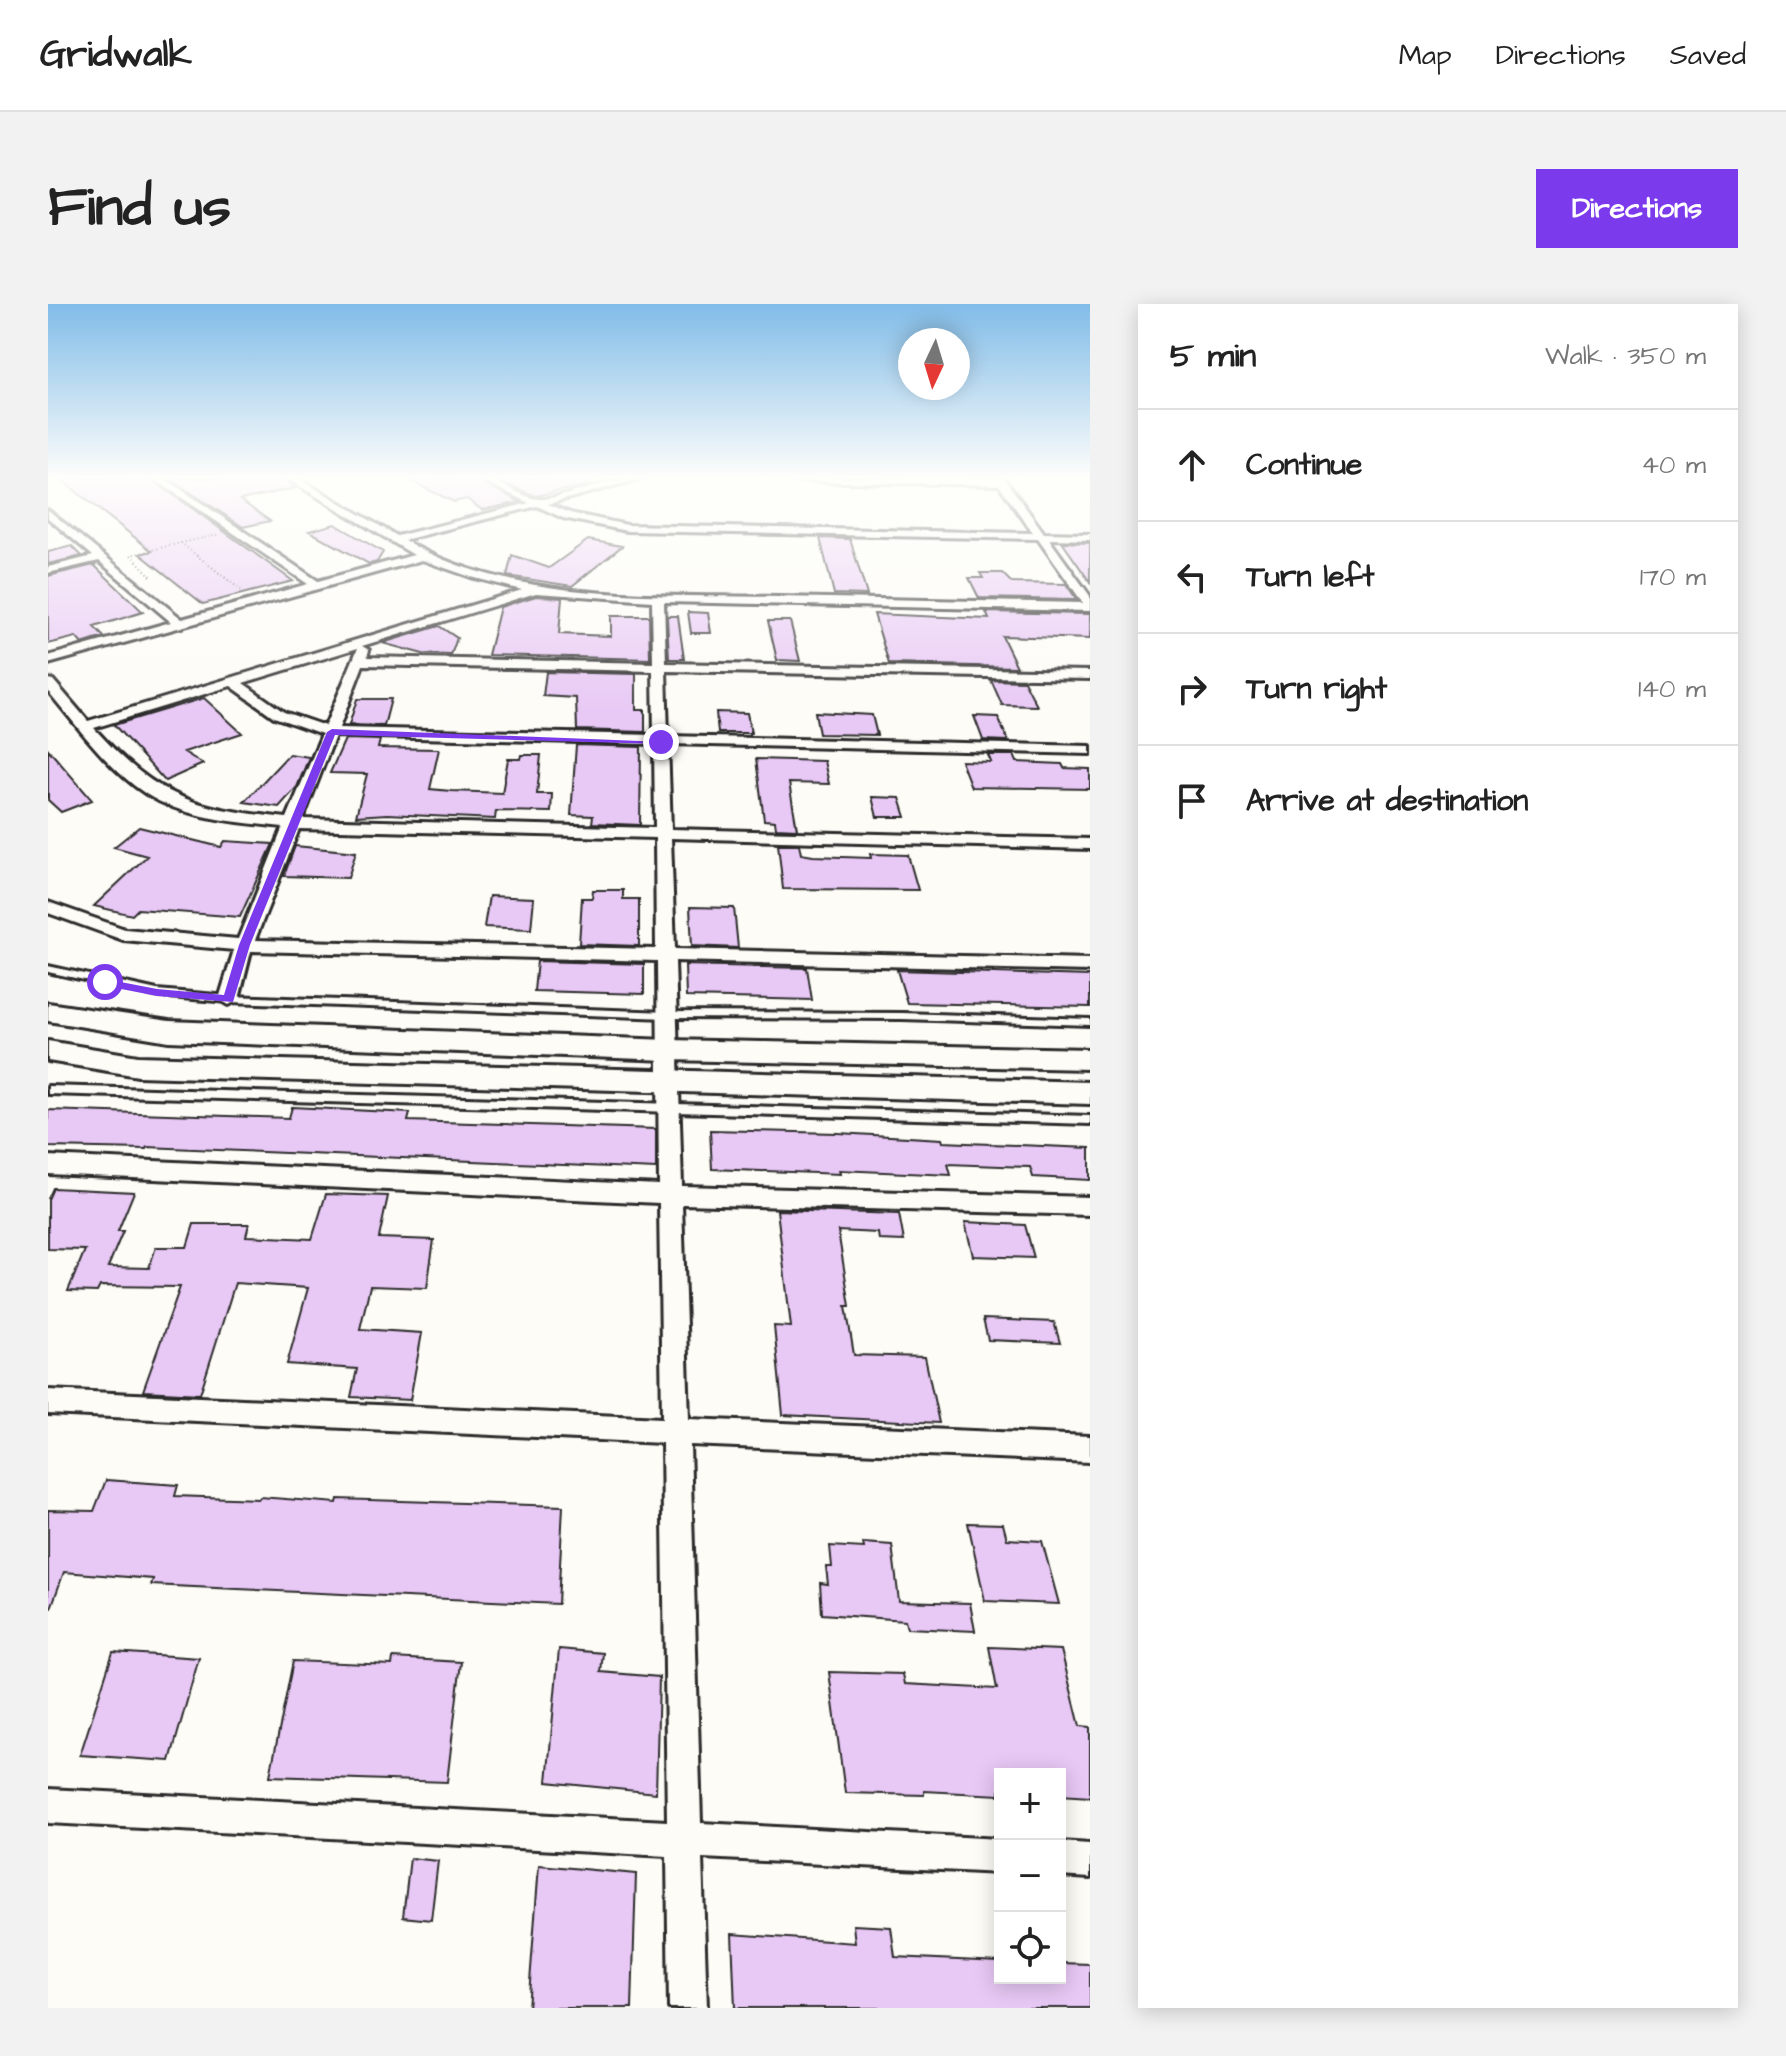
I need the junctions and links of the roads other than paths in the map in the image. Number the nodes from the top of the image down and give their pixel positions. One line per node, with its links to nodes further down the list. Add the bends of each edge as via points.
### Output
1 (99, 558): 6 (street); 11 (street)
2 (275, 558): 7 (street)
3 (417, 558): 7 (street)
4 (427, 558): 8 (street)
5 (1054, 558): 10 (street)
6 (48, 570)
7 (316, 585): 11 (street)
8 (536, 590): 9 (street); 12 (street)
9 (658, 598): 10 (street); 15 (street)
10 (1090, 606)
11 (178, 622): 13 (street)
12 (366, 643): 14 (street); 17 (street)
13 (48, 660)
14 (359, 661): 15 (street); 20 (street)
15 (660, 668): 16 (street); 21 (street)
16 (1090, 675)
17 (234, 682): 19 (street); 20 (street, via 279,717)
18 (48, 683): 19 (street)
19 (86, 726): 23 (street, via 124,768 166,799 232,817)
20 (332, 732): 21 (street); 23 (street)
21 (661, 742): 22 (street); 24 (street)
22 (1090, 750)
23 (295, 824): 24 (street); 27 (street)
24 (663, 834): 25 (street); 28 (street)
25 (1090, 844)
26 (48, 907): 27 (street, via 123,934)
27 (244, 945): 28 (street); 31 (street)
28 (666, 955): 29 (street); 33 (street)
29 (1090, 965)
30 (48, 969): 31 (lane, via 157,993)
31 (229, 999): 33 (lane)
32 (48, 1012): 35 (street, via 169,1031)
33 (667, 1015): 34 (lane); 35 (street)
34 (1090, 1022)
35 (668, 1050): 37 (street); 40 (street)
36 (48, 1051): 40 (street, via 138,1066)
37 (1090, 1059)
38 (48, 1090): 40 (lane)
39 (1090, 1093): 40 (street)
40 (669, 1095): 41 (lane); 43 (street)
41 (1090, 1120)
42 (48, 1165): 43 (street)
43 (671, 1195): 44 (street); 46 (street)
44 (1090, 1206)
45 (48, 1402): 46 (street)
46 (676, 1431): 47 (street); 49 (street)
47 (1090, 1449)
48 (48, 1806): 49 (street)
49 (684, 1840): 50 (street); 53 (street)
50 (994, 1856)
51 (1066, 1859): 52 (street)
52 (1090, 1861)
53 (688, 2008)

